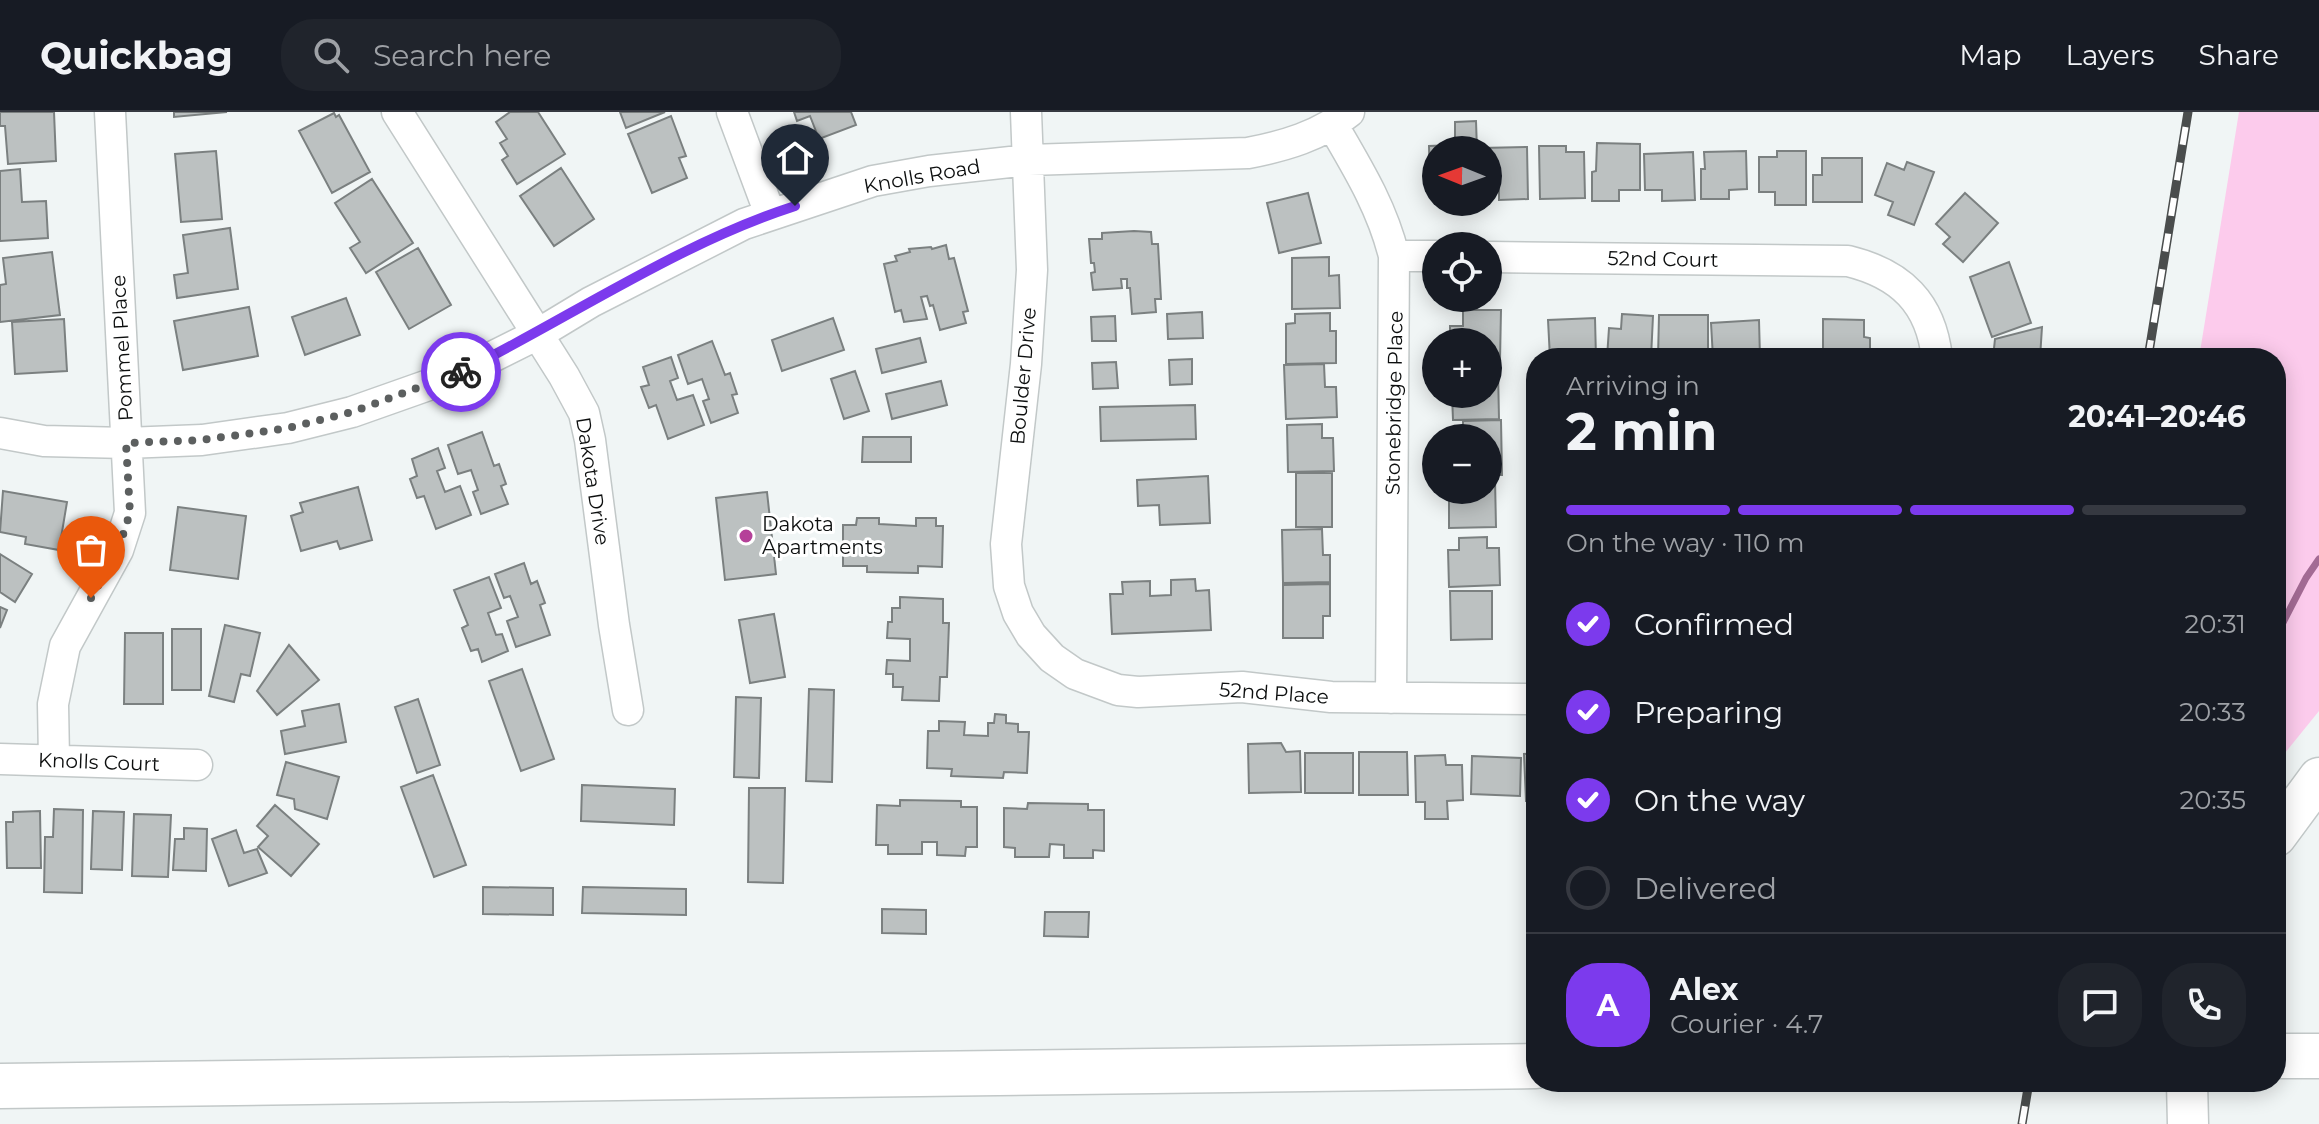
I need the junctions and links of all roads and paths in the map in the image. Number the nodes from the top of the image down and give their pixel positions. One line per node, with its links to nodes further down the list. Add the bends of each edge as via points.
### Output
1 (110, 112): 14 (street, Pommel Place)
2 (397, 112): 11 (street, Dakota Drive)
3 (732, 112): 7 (street)
4 (1026, 112): 6 (street, Boulder Drive)
5 (1341, 118): 6 (street, Knolls Road, via 1279,147 1248,153); 8 (street, Stonebridge Place)
6 (1029, 160): 7 (street, Knolls Road, via 873,181); 15 (street, Boulder Drive, via 1032,283 1006,544 1009,586)
7 (770, 214): 11 (street, Knolls Road, via 591,302)
8 (1394, 256): 9 (street); 16 (street, Stonebridge Place)
9 (1422, 256)
10 (1502, 257): 12 (street, 52nd Court, via 1837,261 1872,267 1910,293 1924,312)
11 (538, 334): 14 (street, Knolls Road, via 454,376 352,412 202,440); 18 (street, Dakota Drive, via 584,413)
12 (1935, 348)
13 (0, 433): 14 (street, Knolls Road, via 44,441)
14 (126, 443): 20 (street, Pommel Place, via 130,513 118,550 65,646 53,704)
15 (1031, 635): 16 (street, 52nd Place, via 1075,674 1118,690 1242,687)
16 (1391, 698): 17 (street, 52nd Place)
17 (1526, 699)
18 (628, 710)
19 (0, 759): 20 (street, Knolls Court)
20 (54, 760): 21 (street, Knolls Court)
21 (197, 765)
22 (2319, 778): 23 (main road)
23 (2286, 823)
24 (2286, 1056): 25 (highway)
25 (2319, 1056)
26 (1526, 1066): 27 (highway)
27 (0, 1086)
28 (2187, 1092): 29 (main road)
29 (2188, 1124)

